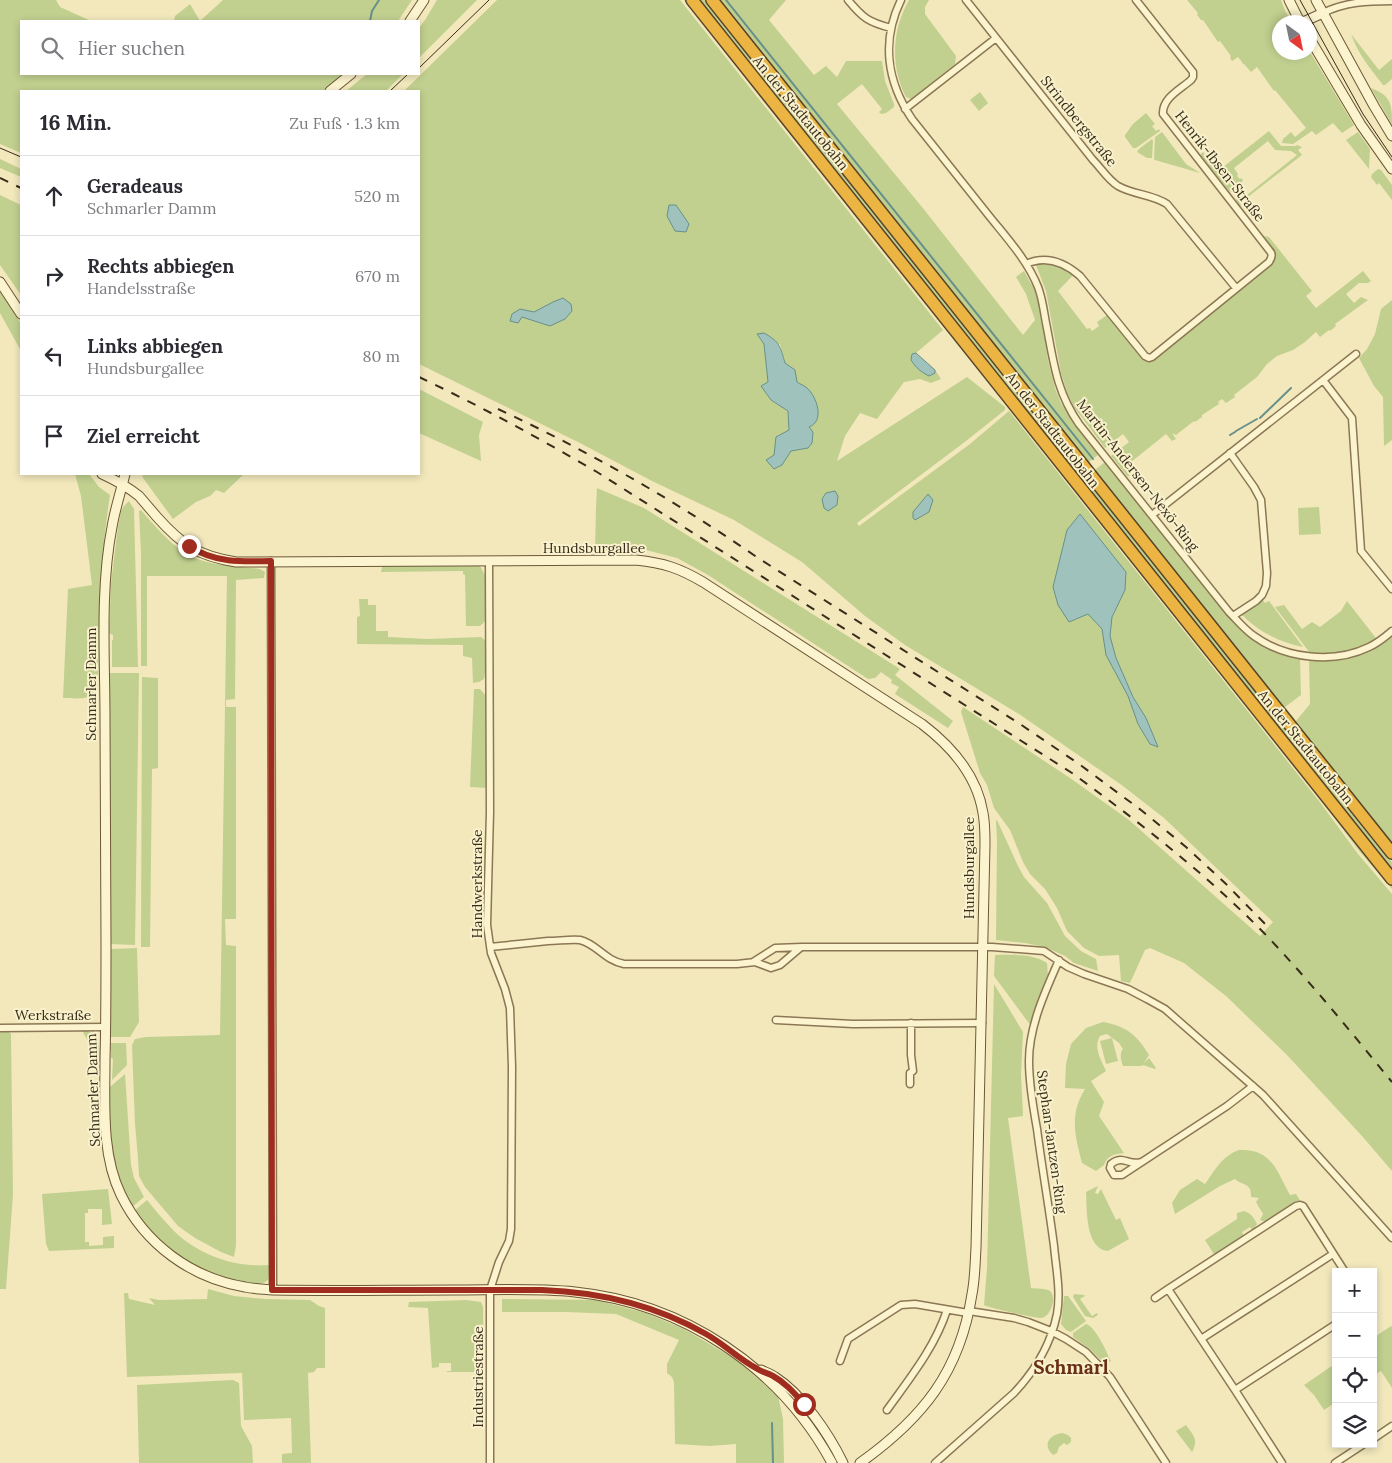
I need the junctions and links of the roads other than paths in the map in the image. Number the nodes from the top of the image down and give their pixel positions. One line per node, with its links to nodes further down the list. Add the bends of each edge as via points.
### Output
1 (424, 0): 14 (street)
2 (692, 0): 40 (highway, An der Stadtautobahn)
3 (712, 0): 39 (highway, An der Stadtautobahn)
4 (848, 0): 15 (street, via 864,18)
5 (901, 0): 15 (street, Martin-Andersen-Nexö-Ring)
6 (966, 0): 16 (street, Strindbergstraße)
7 (1136, 0): 25 (street, Henrik-Ibsen-Straße, via 1193,72 1192,80 1167,100 1163,114 1272,256)
8 (1289, 0): 12 (street)
9 (1316, 0): 11 (street)
10 (1392, 1): 11 (street, via 1342,6)
11 (1323, 13): 13 (street); 21 (street)
12 (1298, 15)
13 (1317, 16)
14 (411, 20)
15 (891, 28): 20 (street, Martin-Andersen-Nexö-Ring, via 889,59 892,80)
16 (996, 38): 20 (street); 25 (street, Strindbergstraße, via 1111,180 1124,189 1154,196 1167,204)
17 (1317, 51): 22 (street)
18 (350, 75): 19 (street)
19 (331, 90)
20 (905, 109): 23 (street, Martin-Andersen-Nexö-Ring)
21 (1392, 136)
22 (1392, 169)
23 (1026, 264): 25 (street, via 1046,259 1073,270 1149,358); 33 (street, Martin-Andersen-Nexö-Ring, via 1042,301 1055,374 1063,398 1079,424)
24 (0, 282): 26 (street)
25 (1236, 288)
26 (20, 312)
27 (1356, 354): 28 (street)
28 (1323, 380): 29 (street); 36 (street, via 1352,418 1361,551)
29 (1230, 453): 33 (street); 37 (street, via 1261,500 1267,573 1262,594)
30 (104, 475): 32 (street, Hundsburgallee)
31 (126, 475): 32 (street, Schmarler Damm)
32 (123, 484): 34 (street, Hundsburgallee, via 178,539 198,553 236,562); 49 (street, Schmarler Damm, via 112,527 106,575)
33 (1152, 515): 37 (street, Martin-Andersen-Nexö-Ring)
34 (271, 561): 35 (street, Hundsburgallee); 57 (street)
35 (489, 561): 41 (street, Handwerkstraße, via 487,925); 43 (street, Hundsburgallee, via 636,560 684,571 934,733 968,772 983,812 986,844)
36 (1392, 589)
37 (1233, 616): 38 (street, Martin-Andersen-Nexö-Ring, via 1250,633 1269,645 1313,657 1339,656 1361,650 1379,642)
38 (1392, 631)
39 (1392, 853)
40 (1392, 879)
41 (490, 947): 45 (street, via 580,940 591,944 616,963); 58 (street, Handwerkstraße, via 509,999 512,1067 511,1230)
42 (802, 947): 43 (street); 45 (street, via 775,948); 45 (street, via 775,968)
43 (982, 947): 44 (street, via 1044,951); 48 (street, Hundsburgallee)
44 (1059, 960): 52 (street, via 1084,974 1128,989 1165,1009); 64 (street, Stephan-Jantzen-Ring, via 1041,1003 1032,1034 1029,1062 1057,1278 1058,1306)
45 (753, 962)
46 (776, 1020): 47 (street)
47 (911, 1023): 48 (street); 51 (street, via 913,1072 910,1073)
48 (982, 1023): 62 (street, Hundsburgallee, via 976,1248)
49 (105, 1027): 50 (street, Werkstraße); 57 (street, Schmarler Damm, via 105,1098 110,1164 130,1211 149,1237 198,1273 245,1287)
50 (0, 1028)
51 (910, 1084)
52 (1253, 1086): 53 (street); 54 (street)
53 (1141, 1162)
54 (1392, 1238)
55 (1333, 1254): 56 (street); 59 (street, via 1300,1205); 65 (street)
56 (1342, 1268)
57 (272, 1290): 58 (street, Schmarler Damm)
58 (490, 1290): 67 (street, Schmarler Damm, via 575,1292 615,1298 664,1314 706,1334); 73 (street, Industriestraße)
59 (1168, 1290): 60 (street); 65 (street)
60 (1155, 1298)
61 (947, 1310): 62 (street); 66 (street, via 915,1304 901,1305 848,1339); 69 (street, via 924,1359)
62 (969, 1312): 64 (street, via 1014,1318); 76 (street, Hundsburgallee, via 953,1361 933,1394 910,1422)
63 (1332, 1327): 68 (street)
64 (1051, 1331): 77 (street, Stephan-Jantzen-Ring, via 1036,1364 1014,1394); 78 (street, via 1086,1352 1103,1369)
65 (1201, 1339): 68 (street)
66 (840, 1361)
67 (756, 1368): 74 (street, Schmarler Damm, via 802,1417); 75 (street, Schmarler Damm, via 790,1388 820,1425)
68 (1235, 1390): 79 (street)
69 (888, 1410)
70 (1392, 1426): 71 (street)
71 (1377, 1435)
72 (1358, 1448): 80 (street)
73 (490, 1463)
74 (832, 1463)
75 (843, 1463)
76 (860, 1463)
77 (935, 1463)
78 (1166, 1463)
79 (1282, 1463)
80 (1335, 1463)

